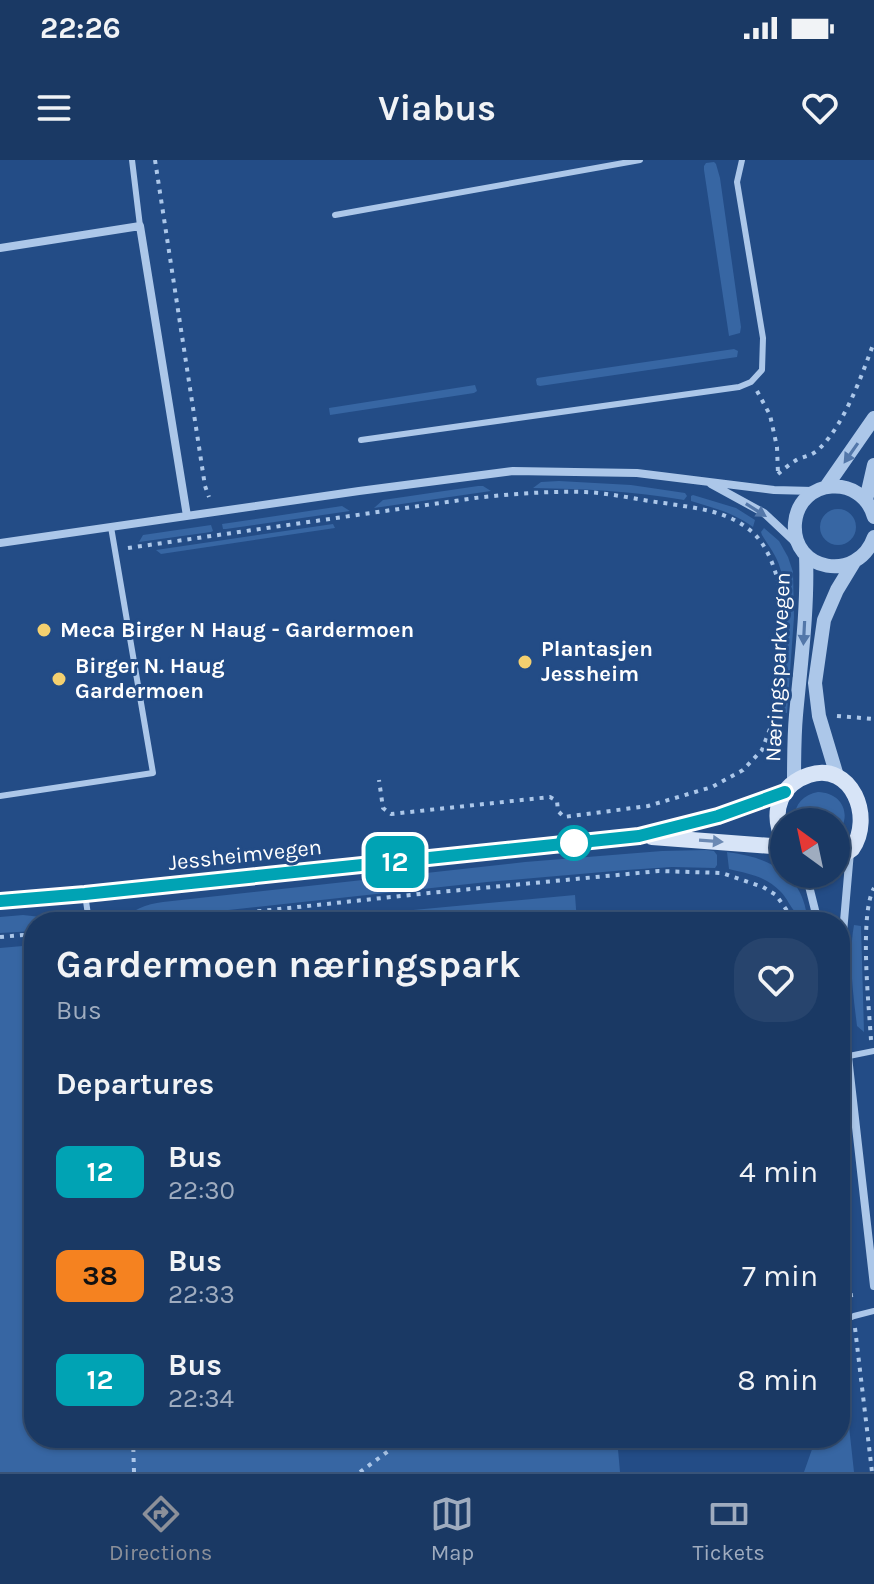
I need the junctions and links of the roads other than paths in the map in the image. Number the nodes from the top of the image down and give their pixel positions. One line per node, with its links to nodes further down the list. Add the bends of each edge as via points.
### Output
1 (132, 160): 7 (lane)
2 (577, 160): 5 (lane)
3 (640, 160): 5 (lane)
4 (742, 160): 10 (lane, via 737,182 763,338 762,370 751,382)
5 (579, 171): 6 (lane)
6 (335, 215)
7 (140, 226): 8 (street); 15 (street)
8 (0, 248)
9 (874, 418): 13 (street, Næringsparkvegen, one-way to 13)
10 (361, 440)
11 (874, 465): 14 (street)
12 (707, 482): 13 (street); 15 (street, via 637,473 513,471); 20 (street, one-way to 20, via 764,513)
13 (821, 489): 14 (street, via 848,488); 20 (street, Næringsparkvegen, via 797,514 796,536)
14 (866, 500): 16 (street)
15 (187, 516): 17 (street)
16 (874, 517)
17 (111, 527): 19 (street); 26 (lane, via 153,773)
18 (874, 537): 21 (street, Næringsparkvegen)
19 (0, 543)
20 (803, 550): 21 (street, Næringsparkvegen, via 828,566); 23 (street, Næringsparkvegen, one-way to 23, via 806,608)
21 (854, 562): 22 (street, Næringsparkvegen, via 824,620 815,683)
22 (837, 776): 23 (main road, Jessheimvegen, via 815,773); 24 (main road)
23 (789, 787): 27 (main road); 28 (main road, Jessheimvegen, via 718,816)
24 (854, 787): 25 (main road); 30 (main road, via 866,819)
25 (874, 788)
26 (0, 796)
27 (778, 808)
28 (639, 836): 29 (main road, Jessheimvegen, one-way to 29); 32 (main road, Jessheimvegen)
29 (770, 846)
30 (855, 847): 36 (street)
31 (810, 888): 35 (street)
32 (85, 894): 33 (main road, Jessheimvegen); 34 (lane)
33 (0, 901)
34 (88, 912)
35 (816, 912)
36 (847, 912)
37 (873, 1051): 38 (lane)
38 (850, 1056)
39 (850, 1065): 40 (street)
40 (874, 1286)
41 (874, 1311): 42 (lane)
42 (850, 1318)

